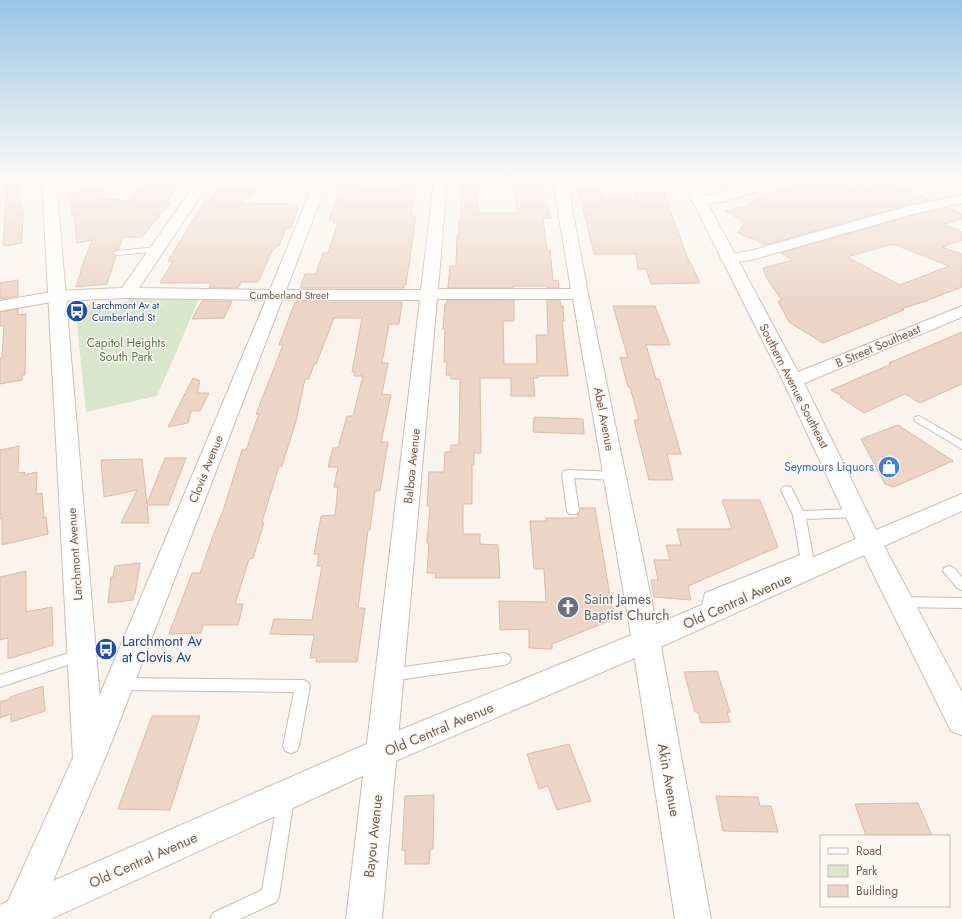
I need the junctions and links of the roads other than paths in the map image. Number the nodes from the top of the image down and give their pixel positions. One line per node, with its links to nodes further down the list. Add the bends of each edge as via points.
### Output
1 (52, 223): 15 (street, Larchmont Avenue)
2 (176, 223): 8 (street)
3 (305, 223): 13 (street, Clovis Avenue)
4 (437, 223): 14 (street, Balboa Avenue)
5 (568, 223): 12 (street, Abel Avenue)
6 (710, 223): 10 (street, Southern Avenue Southeast)
7 (864, 223): 10 (street, via 751,255)
8 (158, 249): 9 (lane); 11 (street)
9 (117, 253)
10 (728, 258): 18 (street, Southern Avenue Southeast)
11 (128, 293): 13 (street, Cumberland Street); 15 (street, Cumberland Street)
12 (580, 294): 14 (street, Cumberland Street); 21 (street, Abel Avenue)
13 (276, 295): 14 (street, Cumberland Street); 38 (street, Clovis Avenue)
14 (429, 295): 36 (street, Balboa Avenue)
15 (57, 296): 16 (street, Cumberland Street); 34 (street, Larchmont Avenue)
16 (0, 306)
17 (962, 311): 18 (street, B Street Southeast)
18 (793, 381): 25 (street, Southern Avenue Southeast)
19 (919, 419): 20 (lane)
20 (962, 446)
21 (615, 476): 24 (lane, via 568,474); 33 (street, Abel Avenue)
22 (787, 490): 26 (lane)
23 (962, 502): 27 (street, Old Central Avenue)
24 (573, 511)
25 (855, 513): 26 (lane); 27 (street, Southern Avenue Southeast)
26 (799, 515): 32 (lane, via 807,557 710,597)
27 (870, 543): 30 (street, Southern Avenue Southeast); 32 (street, Old Central Avenue)
28 (949, 571): 29 (lane)
29 (962, 585)
30 (900, 602): 31 (lane); 39 (street, Southern Avenue Southeast)
31 (962, 603)
32 (707, 615): 33 (street, Old Central Avenue)
33 (646, 641): 41 (street, Old Central Avenue); 47 (street, Akin Avenue)
34 (82, 655): 37 (lane); 42 (street, Larchmont Avenue)
35 (504, 659): 36 (lane)
36 (390, 675): 41 (street, Balboa Avenue)
37 (0, 681)
38 (120, 684): 40 (lane, via 303,686); 42 (street, Clovis Avenue)
39 (962, 722)
40 (291, 746)
41 (382, 752): 43 (street, Old Central Avenue); 46 (street, Bayou Avenue)
42 (89, 758): 44 (street, Larchmont Avenue)
43 (287, 795): 44 (street, Old Central Avenue); 45 (lane, via 270,896)
44 (17, 917)
45 (219, 919)
46 (364, 919)
47 (693, 919)

